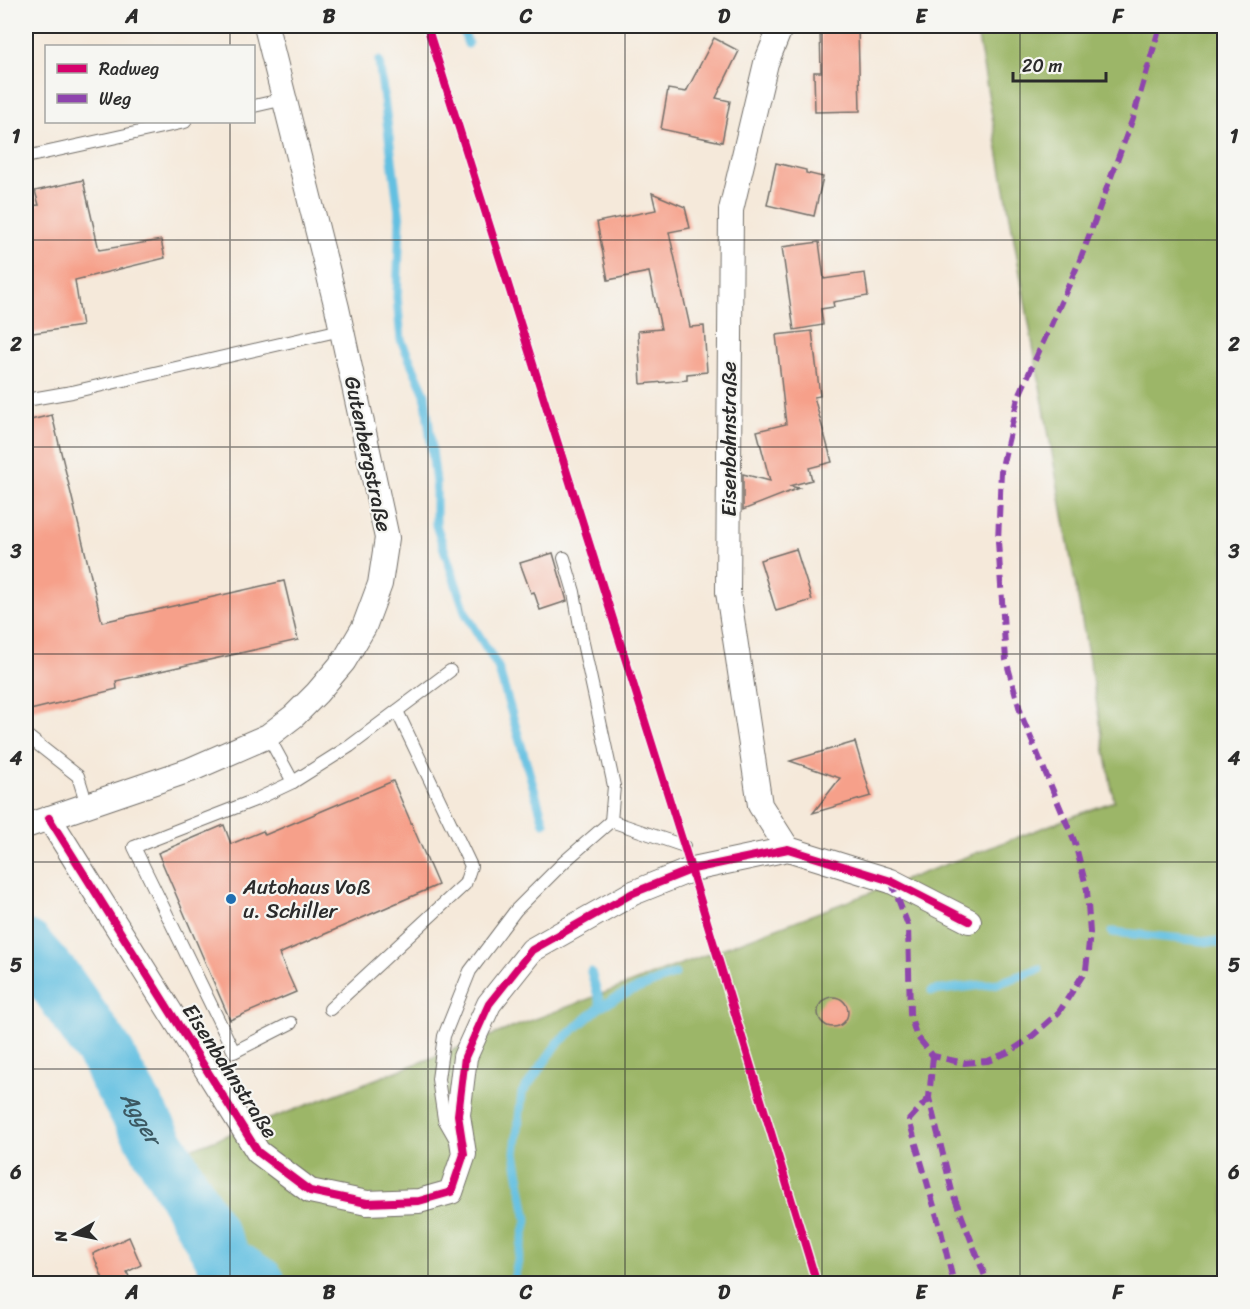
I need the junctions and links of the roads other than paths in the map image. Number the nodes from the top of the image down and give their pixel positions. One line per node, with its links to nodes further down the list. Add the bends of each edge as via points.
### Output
1 (266, 26): 3 (street, Gutenbergstraße)
2 (781, 26): 20 (street, Eisenbahnstraße, via 766,63 731,210 728,591 760,805)
3 (285, 99): 4 (lane); 7 (street, Gutenbergstraße)
4 (255, 106)
5 (180, 123): 6 (lane)
6 (26, 157)
7 (341, 330): 8 (lane); 13 (street, Gutenbergstraße, via 387,538 380,584 364,627 344,661 294,716)
8 (26, 400)
9 (564, 558): 17 (lane, via 614,786)
10 (450, 671): 11 (lane)
11 (397, 711): 14 (lane); 22 (lane, via 471,866 465,884)
12 (26, 735): 15 (lane, via 78,776)
13 (268, 735): 14 (lane); 15 (street, Gutenbergstraße, via 190,770)
14 (293, 782): 23 (lane, via 134,847 234,1052)
15 (87, 805): 16 (street, Gutenbergstraße)
16 (49, 818): 18 (street, Gutenbergstraße); 24 (street, Eisenbahnstraße, via 258,1152 310,1191 367,1203 419,1201 451,1192)
17 (611, 821): 19 (lane); 24 (lane, via 516,910 470,971 444,1036 438,1079 444,1119)
18 (26, 826)
19 (684, 846)
20 (788, 849): 21 (street, via 891,881); 24 (street, Eisenbahnstraße, via 693,869 633,893 532,950 489,1004 465,1057 458,1116)
21 (969, 921)
22 (330, 1009)
23 (291, 1023)
24 (464, 1154)

